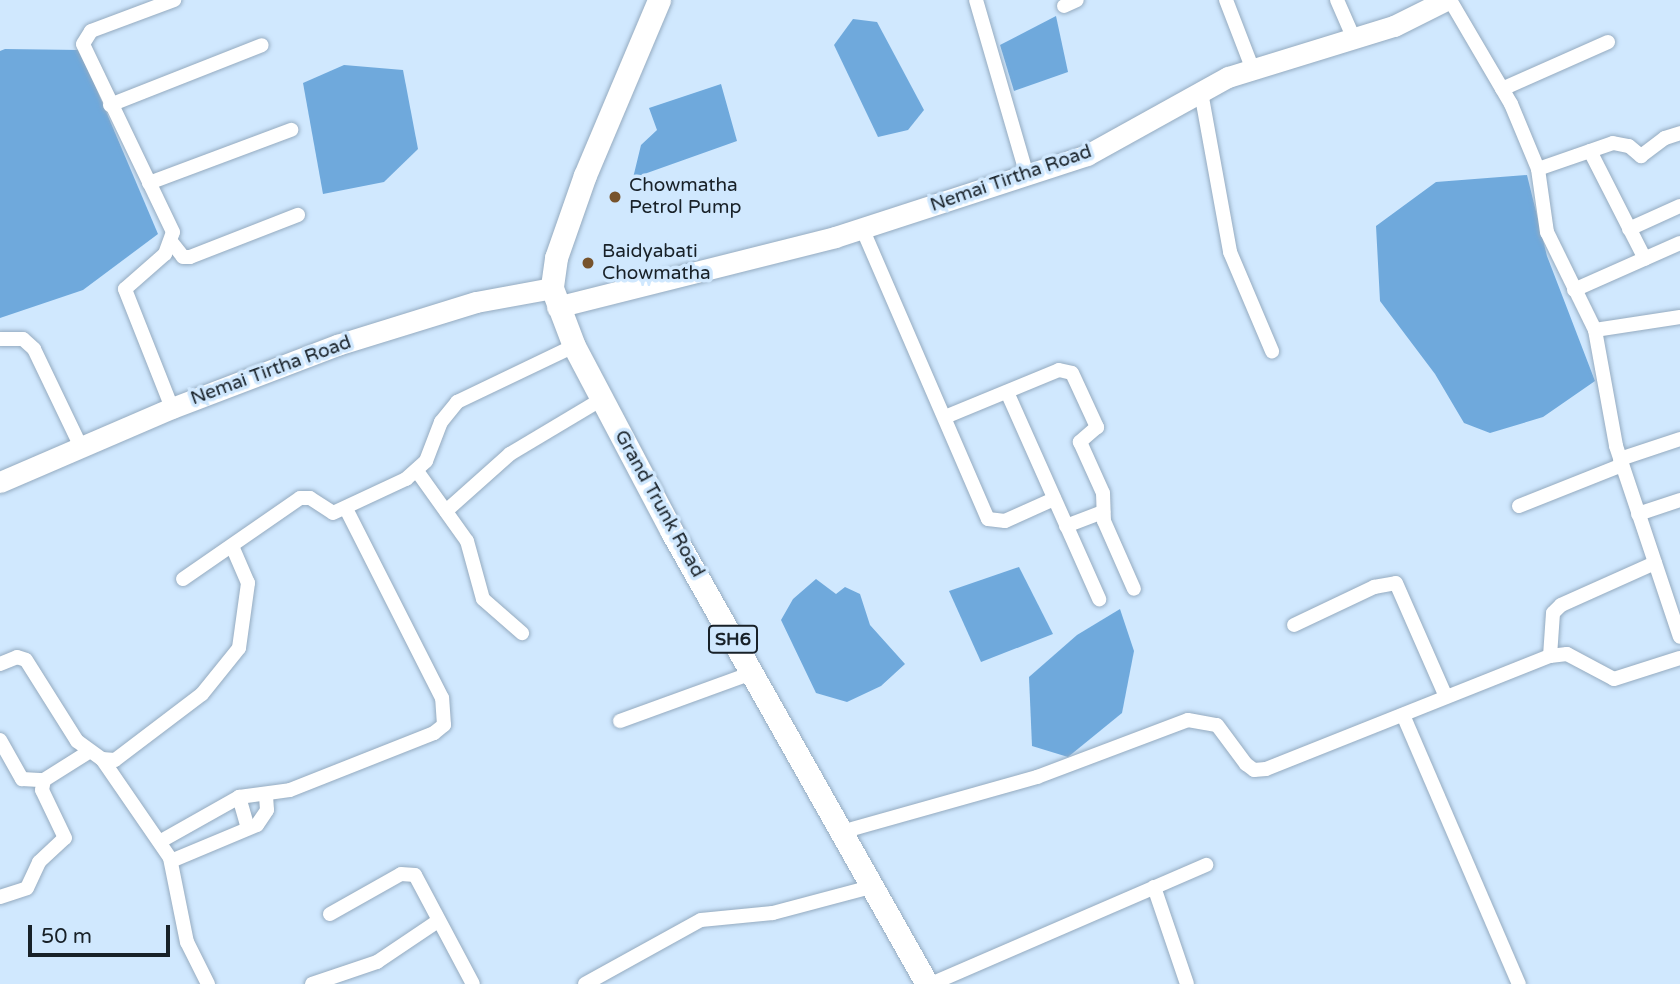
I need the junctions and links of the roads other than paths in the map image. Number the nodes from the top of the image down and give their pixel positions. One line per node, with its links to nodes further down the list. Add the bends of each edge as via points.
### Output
1 (174, 0): 13 (street, via 99,27 85,37 83,44)
2 (659, 0): 28 (main road, via 585,175 556,258)
3 (976, 0): 18 (street)
4 (1226, 0): 10 (street)
5 (1337, 0): 7 (street)
6 (1448, 0): 7 (street, Nemai Tirtha Road, via 1394,26); 11 (street)
7 (1354, 38): 10 (street, Nemai Tirtha Road)
8 (1608, 42): 11 (street)
9 (262, 46): 13 (street)
10 (1253, 70): 12 (street, Nemai Tirtha Road)
11 (1502, 89): 17 (street)
12 (1201, 92): 18 (street, Nemai Tirtha Road, via 1087,155); 33 (street, via 1230,252)
13 (110, 105): 19 (street)
14 (291, 130): 19 (street)
15 (1680, 133): 16 (street, via 1642,156 1620,142)
16 (1590, 151): 17 (street); 23 (street)
17 (1538, 169): 27 (street, via 1548,232)
18 (1027, 175): 22 (street, Nemai Tirtha Road)
19 (149, 183): 25 (street, via 173,232)
20 (1680, 206): 23 (street)
21 (298, 215): 25 (street, via 190,257 183,257)
22 (862, 228): 28 (street, Nemai Tirtha Road); 37 (street)
23 (1629, 229): 26 (street)
24 (1680, 243): 26 (street)
25 (173, 244): 36 (street, via 125,289)
26 (1645, 259): 27 (street)
27 (1574, 290): 30 (street)
28 (555, 297): 32 (main road, Grand Trunk Road / SH6); 36 (street, Nemai Tirtha Road, via 476,302)
29 (1680, 317): 30 (street)
30 (1595, 330): 40 (street)
31 (0, 339): 39 (street, via 23,339 34,349)
32 (574, 346): 35 (main road, Grand Trunk Road / SH6); 41 (street, via 457,402 447,412 437,442)
33 (1272, 351)
34 (1007, 392): 37 (street); 43 (street); 48 (street, via 1059,370 1072,373 1097,427 1080,442 1103,493)
35 (602, 399): 47 (street, via 529,441); 62 (main road, Grand Trunk Road / SH6)
36 (172, 408): 39 (street, Nemai Tirtha Road)
37 (945, 417): 43 (street, via 988,519 1005,521)
38 (1680, 439): 40 (street)
39 (80, 447): 42 (street, Nemai Tirtha Road)
40 (1621, 462): 45 (street); 49 (street)
41 (417, 471): 46 (street); 47 (street)
42 (0, 482)
43 (1054, 499): 50 (street)
44 (1680, 500): 49 (street)
45 (1519, 506)
46 (346, 509): 51 (street, via 333,513 310,498 300,498); 69 (street, via 442,698 444,725 434,733)
47 (446, 511): 57 (street, via 473,555 483,599)
48 (1103, 512): 50 (street); 54 (street)
49 (1638, 514): 52 (street)
50 (1066, 526): 55 (street)
51 (232, 546): 53 (street); 67 (street, via 248,583 239,648 202,694 121,756)
52 (1655, 563): 58 (street); 59 (street, via 1562,605 1553,614)
53 (183, 579)
54 (1134, 589)
55 (1098, 599)
56 (1294, 625): 63 (street, via 1374,587 1396,583)
57 (522, 633)
58 (1680, 637)
59 (1550, 656): 60 (street, via 1567,654 1614,679); 63 (street)
60 (1680, 658)
61 (0, 664): 67 (street, via 17,657 26,660 72,735)
62 (752, 673): 65 (street); 72 (main road, Grand Trunk Road / SH6)
63 (1446, 697): 64 (street)
64 (1403, 715): 72 (street, via 1254,770 1217,725 1204,719 1188,720 1037,777); 88 (street)
65 (620, 721)
66 (0, 740): 68 (street, via 22,779)
67 (96, 755): 68 (street); 73 (street)
68 (44, 780): 78 (street, via 43,790 65,838 38,862 27,888)
69 (265, 796): 70 (street); 71 (street, via 264,819)
70 (239, 797): 71 (street); 73 (street)
71 (248, 828): 74 (street)
72 (841, 832): 76 (main road, Grand Trunk Road / SH6)
73 (161, 841): 74 (street)
74 (171, 861): 82 (street, via 187,942)
75 (1206, 865): 77 (street)
76 (871, 887): 85 (street, via 773,913 701,920); 86 (main road, Grand Trunk Road / SH6)
77 (1154, 887): 86 (street); 87 (street)
78 (0, 897)
79 (330, 914): 80 (street, via 408,872 419,881)
80 (438, 920): 81 (street, via 377,962); 84 (street)
81 (327, 980): 83 (street)
82 (208, 984)
83 (312, 984)
84 (472, 984)
85 (585, 984)
86 (929, 984)
87 (1186, 984)
88 (1520, 984)

